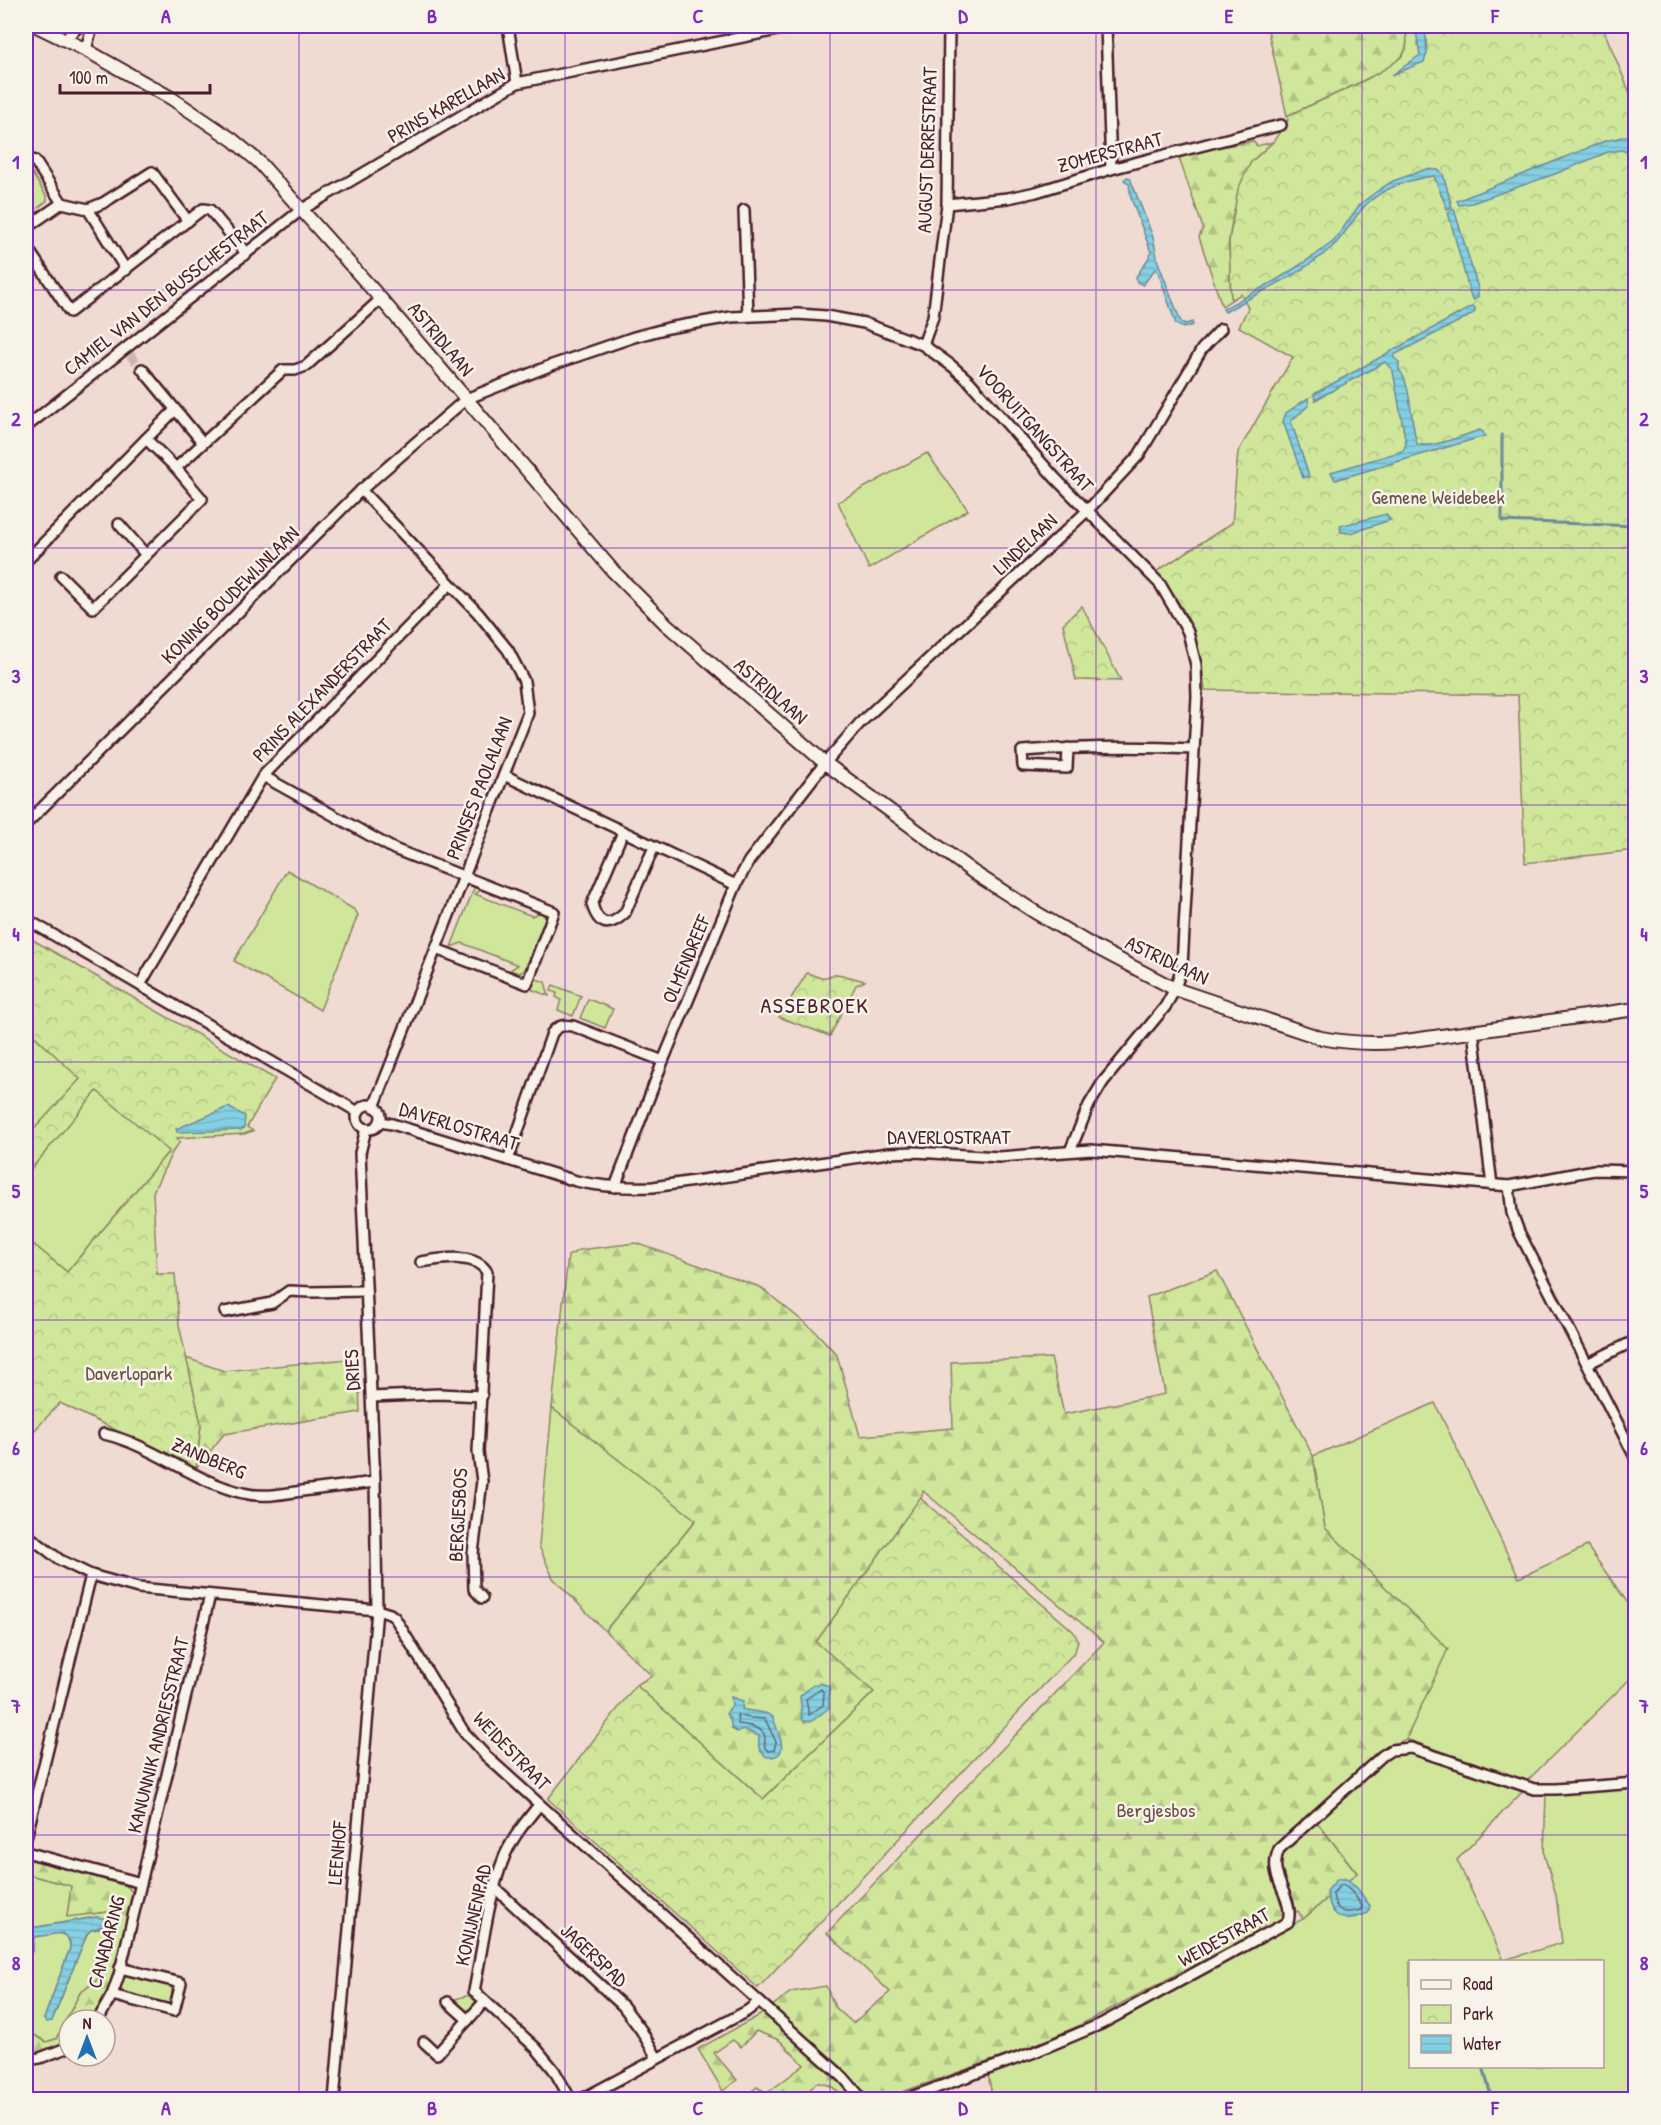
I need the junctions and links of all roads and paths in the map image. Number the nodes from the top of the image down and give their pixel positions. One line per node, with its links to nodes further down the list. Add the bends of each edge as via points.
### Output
1 (37, 26): 8 (main road, ASTRIDLAAN)
2 (79, 26): 8 (street)
3 (94, 26): 9 (street)
4 (508, 26): 10 (street)
5 (797, 26): 10 (street, PRINS KARELLAAN)
6 (949, 26): 15 (street, AUGUST DERRESTRAAT)
7 (1106, 26): 13 (street)
8 (61, 37): 9 (main road, ASTRIDLAAN)
9 (86, 50): 17 (main road, ASTRIDLAAN, via 171,98 232,140 258,162)
10 (517, 83): 17 (street, PRINS KARELLAAN)
11 (1281, 125): 13 (street, ZOMERSTRAAT)
12 (26, 160): 14 (street, via 35,161)
13 (1111, 169): 15 (street, ZOMERSTRAAT, via 1008,198)
14 (62, 203): 16 (street); 20 (street)
15 (947, 204): 27 (street, AUGUST DERRESTRAAT, via 933,317)
16 (88, 209): 19 (street, via 152,172); 23 (street)
17 (301, 210): 22 (street, CAMIEL VAN DEN BUSSCHESTRAAT); 24 (main road, ASTRIDLAAN)
18 (744, 210): 25 (street)
19 (188, 221): 22 (street, via 208,209); 23 (street)
20 (26, 228)
21 (26, 246): 23 (street, via 69,312)
22 (246, 253): 31 (street, CAMIEL VAN DEN BUSSCHESTRAAT, via 128,352)
23 (126, 270)
24 (381, 299): 29 (main road, ASTRIDLAAN); 33 (street, via 306,366 283,370)
25 (748, 315): 27 (street, VOORUITGANGSTRAAT, via 843,319 882,328); 29 (street, VOORUITGANGSTRAAT, via 634,337)
26 (1221, 329): 36 (street, LINDELAAN, via 1202,350 1139,455)
27 (923, 345): 36 (street, VOORUITGANGSTRAAT, via 969,381)
28 (142, 369): 30 (street)
29 (466, 399): 35 (street, KONING BOUDEWIJNLAAN); 44 (main road, ASTRIDLAAN, via 613,571 666,624)
30 (175, 410): 32 (street); 33 (street)
31 (26, 427)
32 (146, 439): 34 (street); 39 (street)
33 (203, 443): 34 (street)
34 (176, 468): 38 (street, via 202,499)
35 (361, 490): 41 (street, PRINSES PAOLALAAN); 47 (street, KONING BOUDEWIJNLAAN)
36 (1087, 511): 43 (street, VOORUITGANGSTRAAT, via 1160,584 1188,632 1197,684); 44 (street, LINDELAAN, via 860,723)
37 (119, 524): 38 (street)
38 (146, 555): 40 (street, via 93,608)
39 (26, 561)
40 (61, 576)
41 (450, 584): 45 (street, PRINSES PAOLALAAN, via 508,650 525,681 528,713); 46 (street, PRINS ALEXANDERSTRAAT)
42 (1068, 748): 42 (street, via 1067,768 1023,766 1022,751); 43 (street)
43 (1194, 749): 55 (street, VOORUITGANGSTRAAT, via 1184,954)
44 (825, 763): 51 (street, OLMENDREEF, via 749,861); 55 (main road, ASTRIDLAAN, via 973,872 1035,912)
45 (504, 775): 48 (street); 50 (street, PRINSES PAOLALAAN)
46 (263, 776): 50 (street, via 394,849); 54 (street, PRINS ALEXANDERSTRAAT)
47 (26, 824)
48 (623, 832): 49 (street); 49 (street, via 592,904 601,921 617,921 625,914)
49 (654, 847): 51 (street)
50 (464, 876): 53 (street, PRINSES PAOLALAAN); 53 (street, via 554,912 527,984)
51 (736, 885): 58 (street, OLMENDREEF)
52 (26, 919): 54 (street)
53 (436, 949): 59 (street, PRINSES PAOLALAAN)
54 (140, 985): 60 (street)
55 (1176, 989): 57 (main road, ASTRIDLAAN, via 1342,1042 1398,1042); 63 (street, via 1103,1082)
56 (1635, 1009): 57 (main road, ASTRIDLAAN)
57 (1473, 1031): 66 (street)
58 (663, 1061): 64 (street, via 573,1026 555,1029); 68 (street, OLMENDREEF)
59 (374, 1107): 60 (street, via 367,1106); 61 (street, via 380,1113)
60 (358, 1112): 62 (street, via 357,1120)
61 (380, 1122): 62 (street); 64 (street, DAVERLOSTRAAT)
62 (366, 1129): 70 (street, DRIES, via 360,1154)
63 (1070, 1151): 66 (street, DAVERLOSTRAAT); 68 (street, DAVERLOSTRAAT, via 1000,1157 896,1153 653,1187)
64 (508, 1160): 68 (street, DAVERLOSTRAAT, via 576,1181)
65 (1635, 1171): 67 (street, DAVERLOSTRAAT, via 1594,1170)
66 (1492, 1185): 67 (street, DAVERLOSTRAAT)
67 (1509, 1186): 73 (street, via 1519,1232)
68 (615, 1187)
69 (420, 1262): 74 (street, BERGJESBOS, via 470,1260 488,1272)
70 (366, 1291): 71 (street, via 289,1291 272,1303); 75 (street, DRIES)
71 (225, 1312)
72 (1635, 1340): 73 (street)
73 (1587, 1364): 77 (street)
74 (482, 1395): 75 (street); 82 (street, BERGJESBOS, via 478,1452 482,1481 473,1554 474,1589)
75 (372, 1397): 78 (street, DRIES)
76 (104, 1434): 78 (street, ZANDBERG, via 123,1438 194,1473 259,1496)
77 (1635, 1459)
78 (375, 1482): 83 (street, DRIES)
79 (26, 1534): 80 (street, via 60,1560)
80 (91, 1575): 81 (street, via 138,1588); 86 (street)
81 (210, 1595): 83 (street); 88 (street, KANUNNIK ANDRIESSTRAAT)
82 (482, 1598)
83 (377, 1610): 85 (street, WEIDESTRAAT, via 395,1618 464,1732); 101 (street, LEENHOF)
84 (1635, 1783): 105 (street, WEIDESTRAAT, via 1534,1789 1419,1750 1390,1750 1279,1849 1274,1870 1288,1906 1288,1922 1101,2024)
85 (538, 1805): 89 (street, KONIJNENPAD, via 506,1855); 94 (street, WEIDESTRAAT)
86 (26, 1838)
87 (26, 1852): 88 (street, CANADARING)
88 (141, 1883): 90 (street, CANADARING)
89 (495, 1888): 92 (street, KONIJNENPAD, via 474,1991); 99 (street, JAGERSPAD, via 623,2006)
90 (120, 1968): 91 (street, CANADARING); 91 (street, via 181,1983 174,2011)
91 (112, 1995): 95 (street, CANADARING)
92 (486, 2001): 96 (street); 102 (street, KONIJNENPAD, via 536,2048)
93 (448, 2002): 96 (street)
94 (759, 2002): 99 (street); 104 (street, WEIDESTRAAT)
95 (105, 2008)
96 (468, 2020): 97 (street, via 437,2054)
97 (424, 2042)
98 (57, 2052): 100 (street)
99 (657, 2058): 103 (street)
100 (26, 2060)
101 (334, 2100)
102 (571, 2100)
103 (580, 2100)
104 (863, 2100)
105 (903, 2100)

